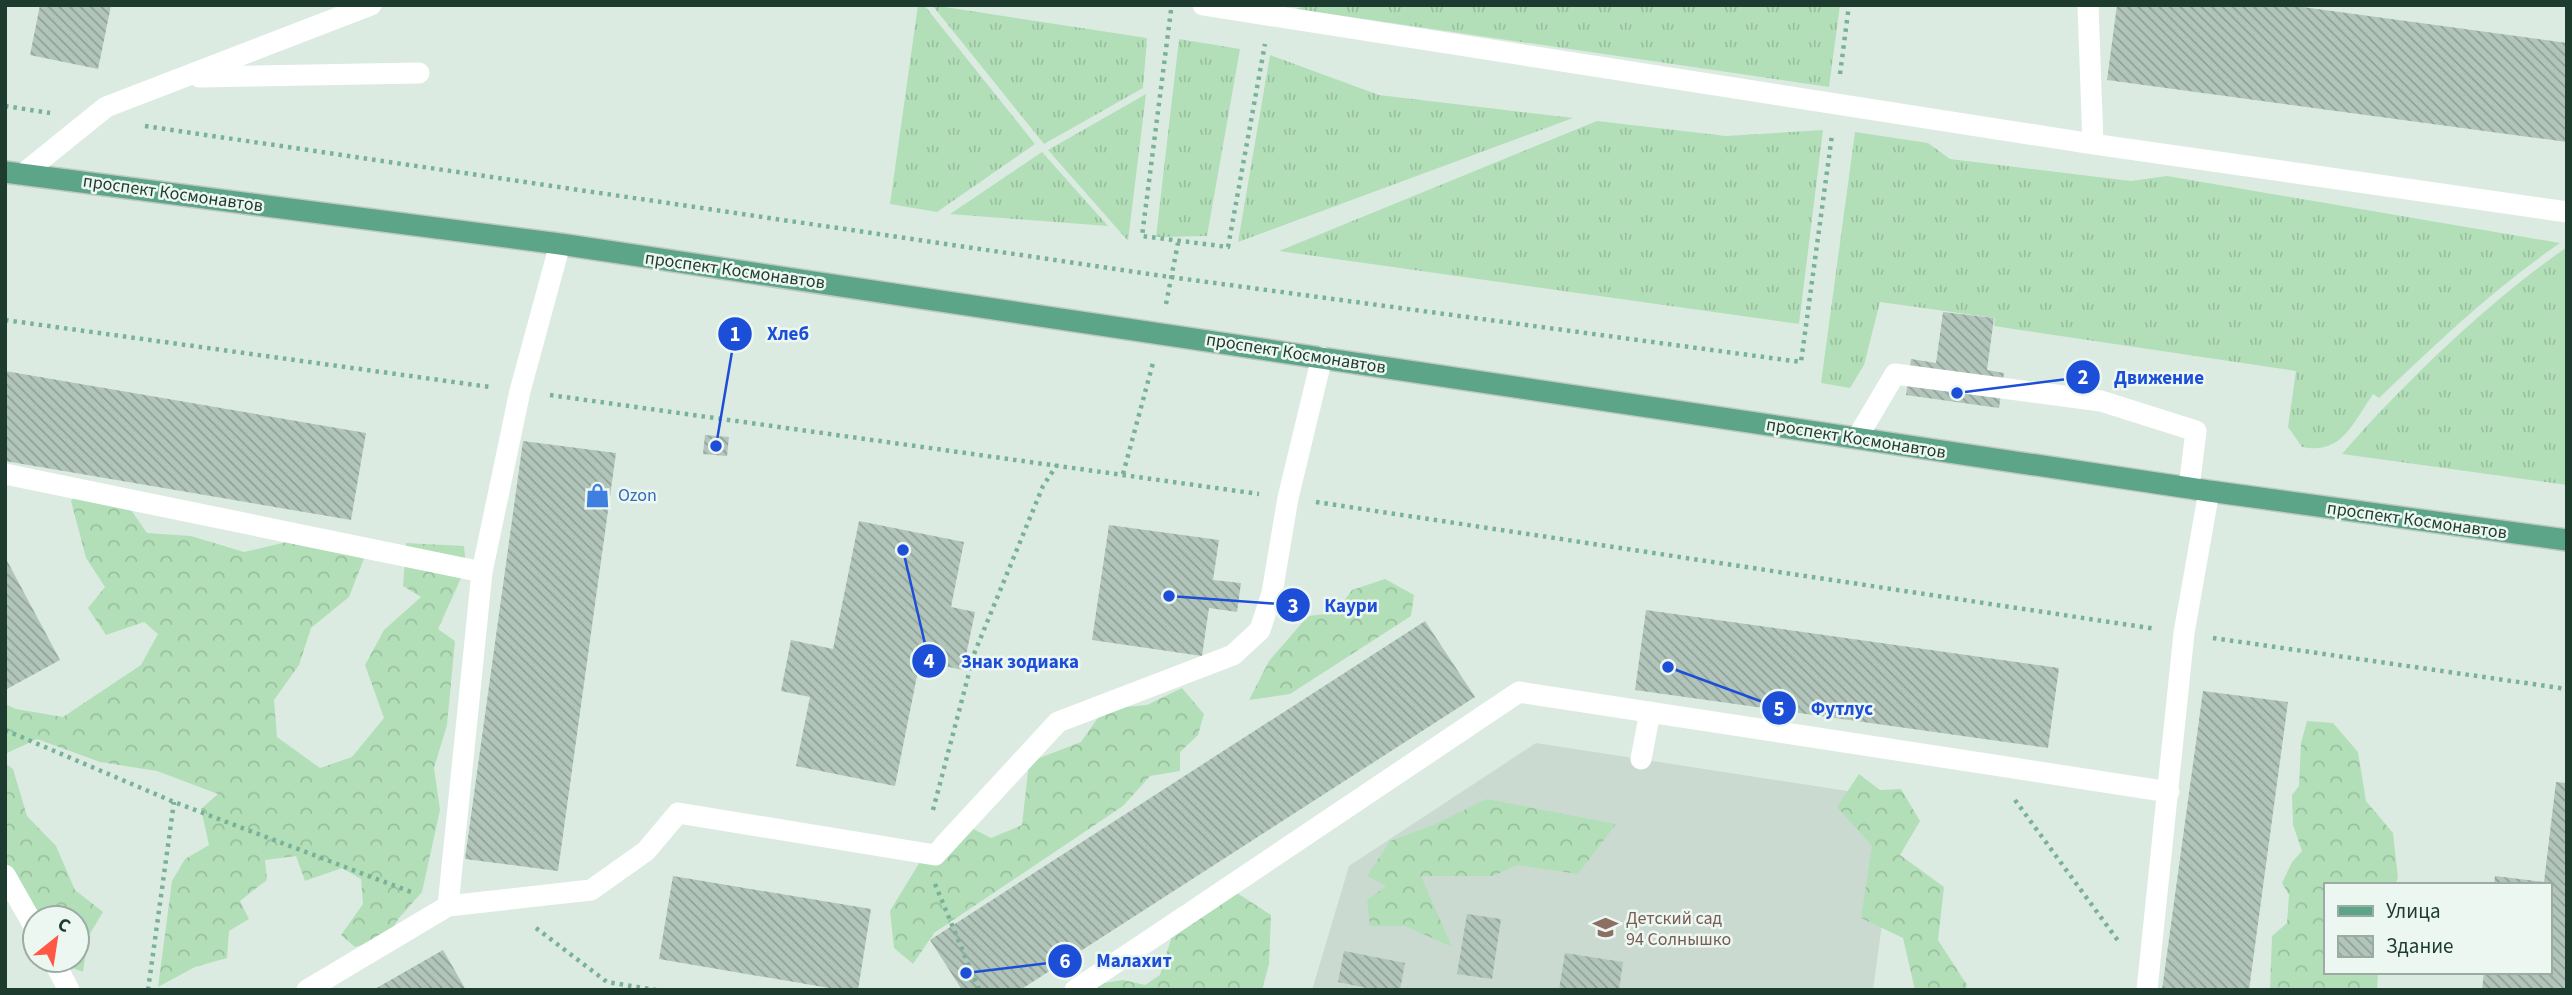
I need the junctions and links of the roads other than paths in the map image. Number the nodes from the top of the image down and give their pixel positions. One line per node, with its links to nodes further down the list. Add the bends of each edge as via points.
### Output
1 (371, 5): 5 (street, проспект Космонавтов)
2 (1203, 5): 6 (street)
3 (2088, 5): 6 (street)
4 (419, 73): 5 (street)
5 (183, 78): 7 (street, проспект Космонавтов, via 106,107)
6 (2094, 144): 8 (street)
7 (14, 173): 9 (main road, проспект Космонавтов)
8 (2567, 212)
9 (561, 244): 10 (main road, проспект Космонавтов); 15 (street, via 520,391)
10 (1322, 358): 11 (main road, проспект Космонавтов); 21 (street, via 1260,630 1233,655 1059,722 935,855 678,813 646,850 591,890)
11 (1857, 438): 13 (main road, проспект Космонавтов); 13 (street, via 1895,373 2101,401 2196,431)
12 (5, 474): 15 (street)
13 (2199, 489): 14 (main road, проспект Космонавтов); 18 (street)
14 (2567, 540)
15 (482, 572): 21 (street)
16 (1650, 712): 17 (street); 18 (street); 26 (street, via 1519,691)
17 (1642, 759)
18 (2169, 793): 23 (street)
19 (5, 875): 20 (street)
20 (21, 904)
21 (448, 906): 25 (street)
22 (60, 974): 24 (street)
23 (2148, 986)
24 (69, 990)
25 (307, 990)
26 (1075, 990)

